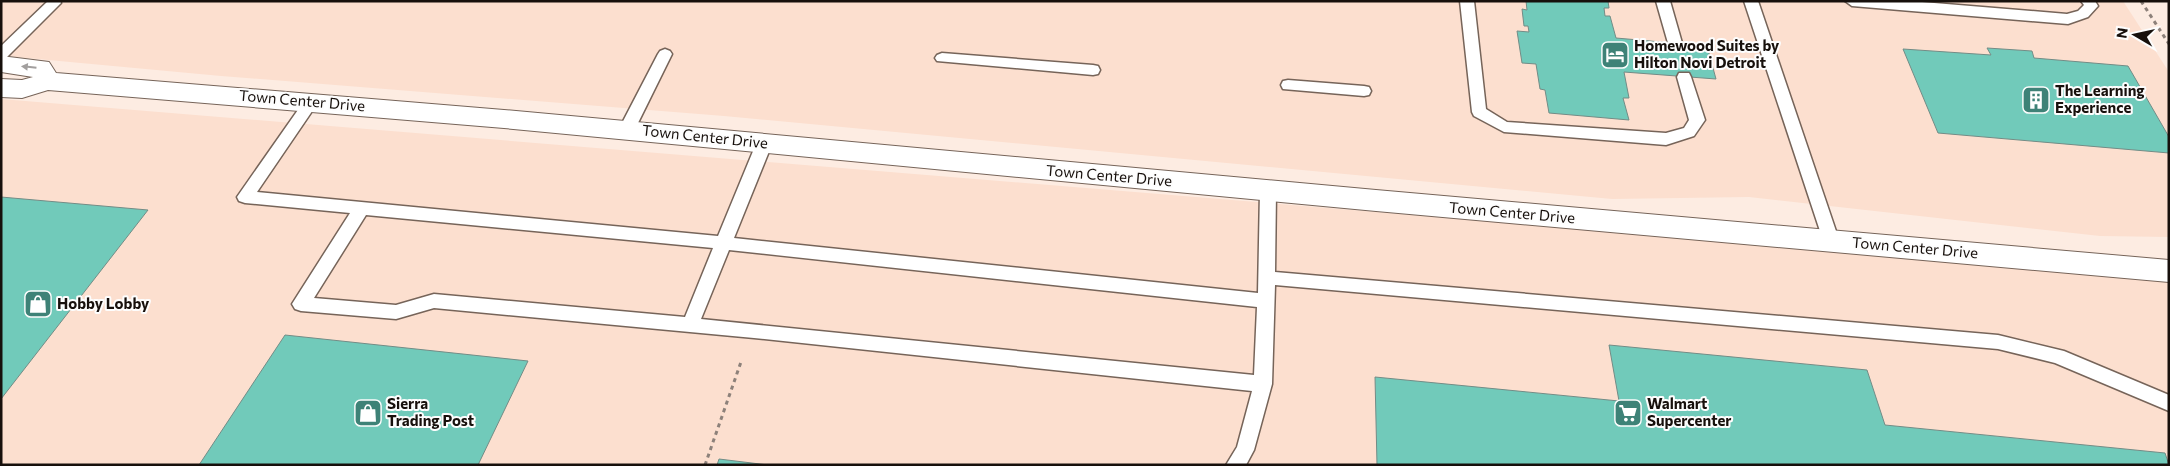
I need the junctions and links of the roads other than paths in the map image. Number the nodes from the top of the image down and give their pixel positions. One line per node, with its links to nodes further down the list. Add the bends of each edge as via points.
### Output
1 (1467, 1): 13 (lane, via 1479,112 1504,127 1666,139 1689,132 1697,120)
2 (1663, 1): 7 (lane)
3 (1751, 1): 23 (lane)
4 (1852, 1): 5 (lane, via 2068,19 2083,14 2090,6)
5 (2088, 1)
6 (54, 3): 9 (lane)
7 (1675, 43)
8 (665, 54): 19 (lane)
9 (1, 55)
10 (942, 58): 12 (lane)
11 (1, 64): 14 (street, one-way to 11, via 40,68)
12 (1093, 70)
13 (1684, 77)
14 (48, 82): 16 (street, Town Center Drive, via 22,89); 18 (street, Town Center Drive)
15 (1288, 85): 17 (lane)
16 (1, 88)
17 (1364, 91)
18 (312, 101): 19 (street, Town Center Drive); 22 (lane, via 245,197)
19 (627, 130): 20 (street, Town Center Drive)
20 (764, 144): 21 (street, Town Center Drive); 24 (lane)
21 (1268, 191): 23 (street, Town Center Drive); 26 (lane)
22 (362, 208): 24 (lane); 28 (lane, via 301,304 396,312 434,301)
23 (1831, 240): 25 (street, Town Center Drive)
24 (723, 243): 27 (lane); 28 (lane)
25 (2169, 271)
26 (1267, 278): 27 (lane); 30 (lane, via 1998,342 2058,356)
27 (1266, 301): 29 (lane)
28 (690, 325): 29 (lane)
29 (1263, 384): 31 (lane, via 1245,450)
30 (2169, 403)
31 (1235, 465)

